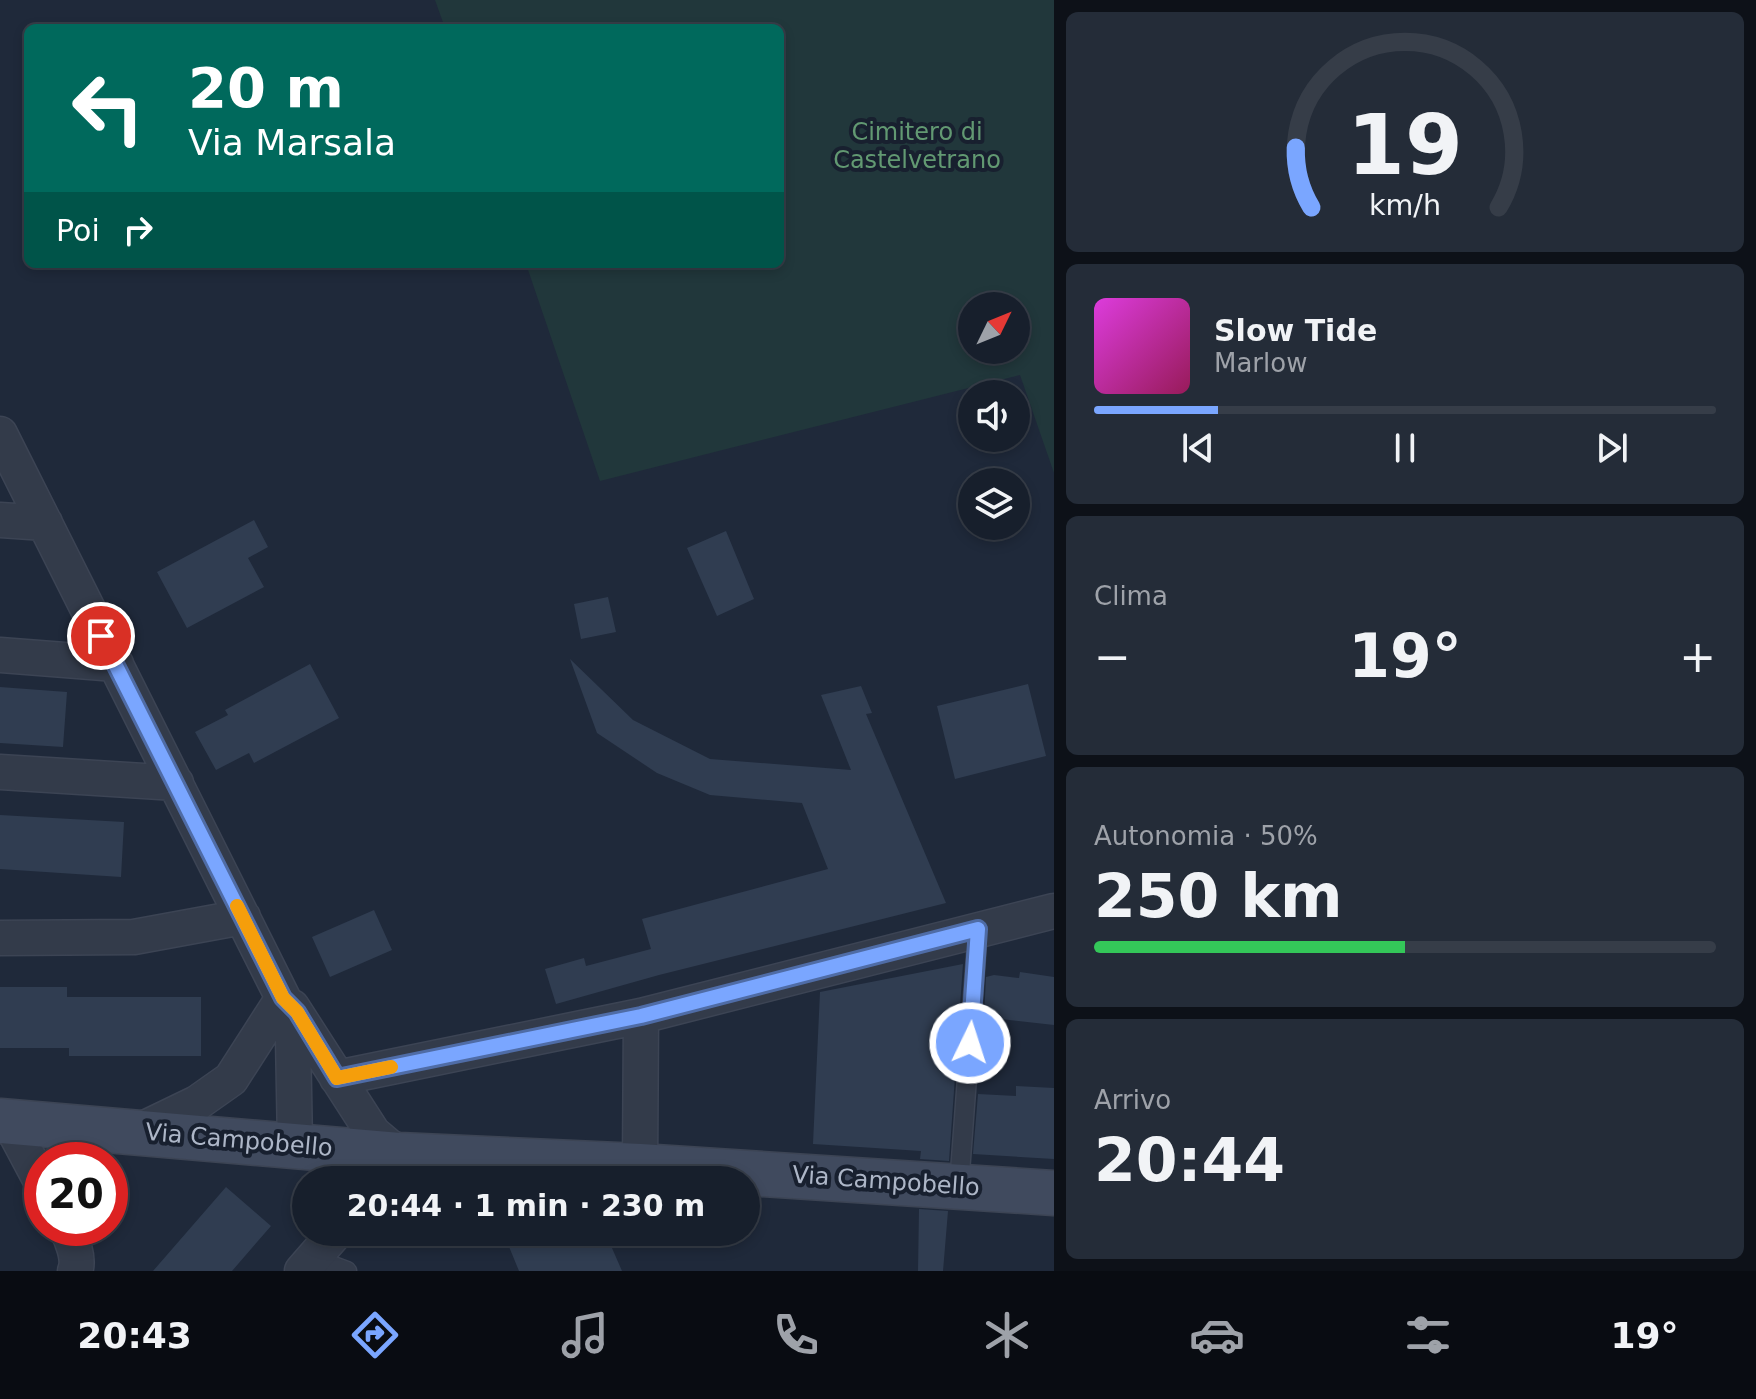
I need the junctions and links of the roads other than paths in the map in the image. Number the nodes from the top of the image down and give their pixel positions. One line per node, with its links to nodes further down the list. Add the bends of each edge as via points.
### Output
1 (0, 434): 3 (street)
2 (0, 520): 3 (street)
3 (45, 523): 5 (street)
4 (0, 655): 5 (street)
5 (116, 664): 7 (street)
6 (0, 772): 7 (street)
7 (176, 783): 9 (street)
8 (1054, 911): 10 (street)
9 (243, 917): 11 (street, via 134,937); 12 (street)
10 (978, 929): 13 (street); 23 (lane)
11 (0, 938)
12 (283, 998): 14 (street); 16 (street, via 231,1079 197,1103); 17 (street, via 293,1037)
13 (641, 1016): 14 (street); 21 (street)
14 (337, 1078): 20 (street)
15 (4, 1121): 16 (main road, Via Campobello); 18 (street)
16 (139, 1131): 17 (main road, Via Campobello)
17 (295, 1144): 19 (main road, Via Campobello)
18 (24, 1154)
19 (384, 1166)
20 (388, 1166)
21 (640, 1166)
22 (760, 1174): 23 (main road, Via Campobello)
23 (959, 1186): 24 (main road, Via Campobello)
24 (1054, 1193)
25 (73, 1246): 28 (street)
26 (324, 1246): 27 (street)
27 (308, 1265): 29 (lane)
28 (75, 1271)
29 (347, 1271)

